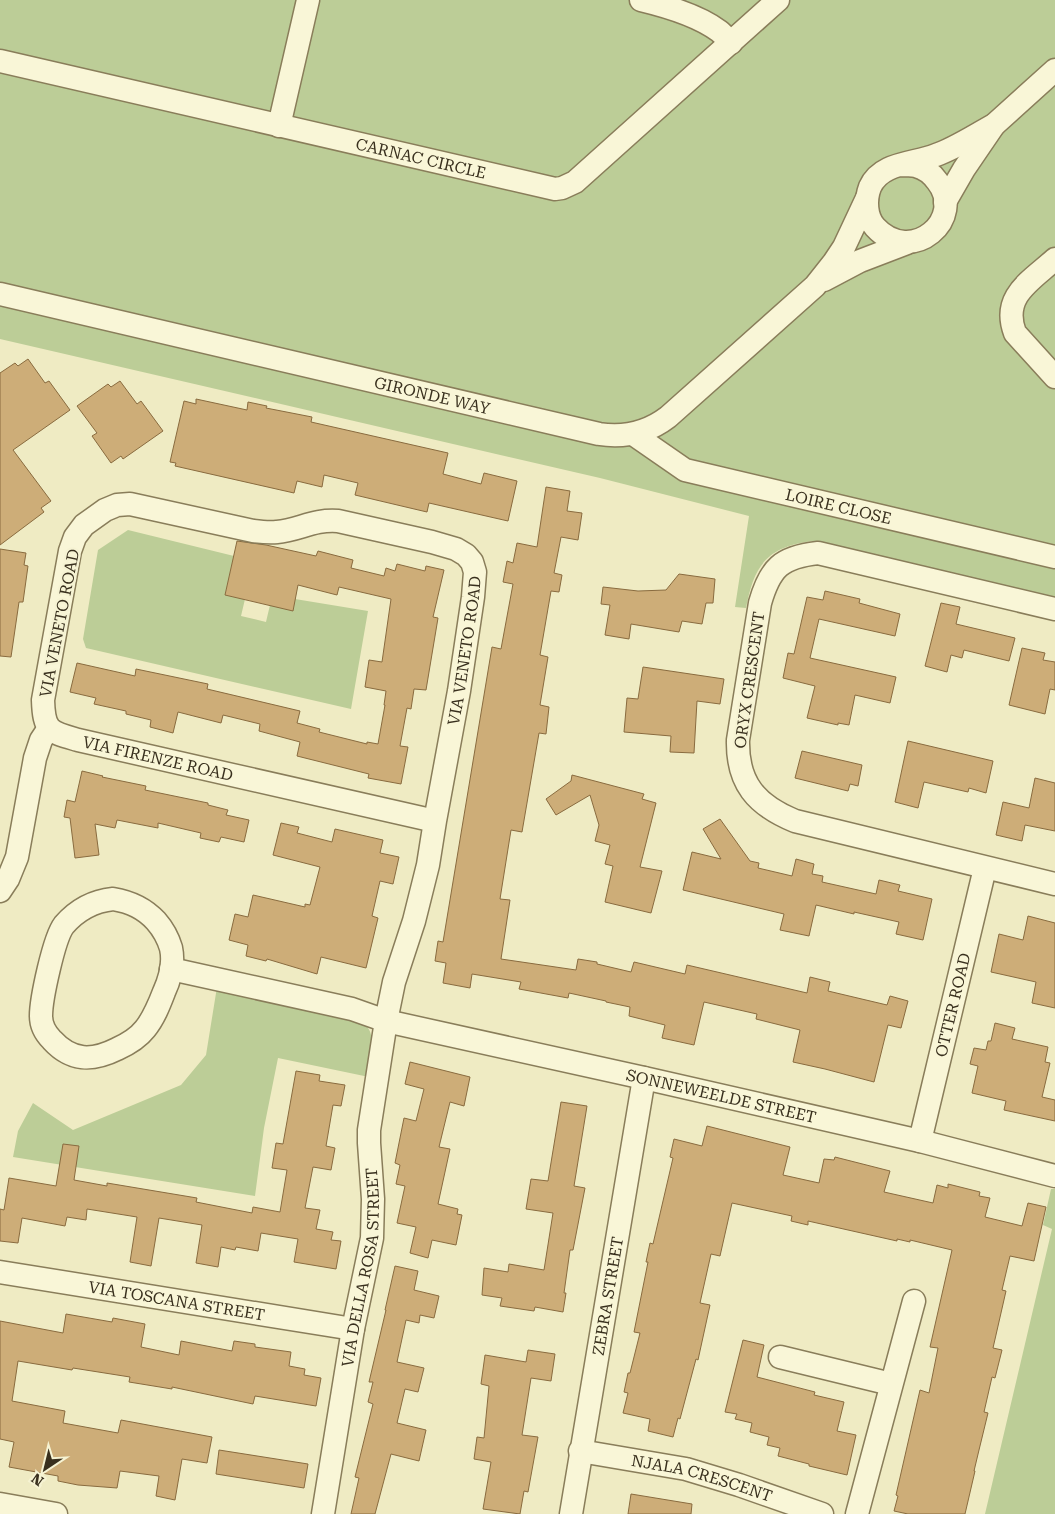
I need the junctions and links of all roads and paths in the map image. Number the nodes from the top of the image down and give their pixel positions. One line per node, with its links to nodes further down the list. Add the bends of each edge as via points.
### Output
1 (308, 0): 8 (street)
2 (642, 0): 4 (street, via 692,16 719,31)
3 (778, 0): 4 (street, CARNAC CIRCLE)
4 (731, 43): 8 (street, CARNAC CIRCLE, via 575,182 562,188 548,189)
5 (0, 61): 8 (street, CARNAC CIRCLE)
6 (1055, 70): 7 (street)
7 (994, 125): 9 (street, via 936,155); 11 (street)
8 (279, 126)
9 (900, 165): 10 (street, via 878,176); 11 (street, via 917,166 931,173 941,186)
10 (867, 198): 12 (street, via 873,224 882,234); 14 (street, GIRONDE WAY, via 844,247)
11 (945, 202): 12 (street, via 944,214 930,235)
12 (907, 242): 14 (street, GIRONDE WAY, via 860,261)
13 (1055, 259): 16 (street, via 1020,291 1010,314 1015,332)
14 (814, 286): 17 (street, GIRONDE WAY, via 668,417 658,425)
15 (1, 294): 17 (street, GIRONDE WAY, via 599,434)
16 (1055, 377)
17 (633, 434): 18 (street, LOIRE CLOSE, via 685,470)
18 (1055, 557)
19 (1055, 609): 22 (street, ORYX CRESCENT, via 818,553 800,555 774,570 760,604 738,740 742,774 755,796 768,808 795,821)
20 (49, 728): 21 (street, VIA FIRENZE ROAD, via 78,740); 21 (street, VIA VENETO ROAD, via 45,723 43,700 70,551 84,525 105,510 130,504 266,532 325,520 338,521 432,542 466,555 475,572 459,691); 24 (street, via 36,753 17,857)
21 (435, 821): 26 (street, VIA VENETO ROAD, via 422,892 394,982)
22 (985, 868): 23 (street, ORYX CRESCENT); 28 (street, OTTER ROAD)
23 (1055, 884)
24 (0, 891)
25 (171, 969): 25 (street, via 151,1020 134,1039 103,1056 90,1058 70,1053 50,1039 44,1029 41,1017 43,1002 58,938 72,917 89,906 113,899 140,907 151,915 167,937); 26 (street, SONNEWEELDE STREET, via 352,1009)
26 (386, 1021): 27 (street, SONNEWEELDE STREET); 32 (street, VIA DELLA ROSA STREET, via 369,1130 374,1199 372,1238)
27 (644, 1078): 28 (street, SONNEWEELDE STREET); 35 (street, ZEBRA STREET)
28 (920, 1141): 29 (street, SONNEWEELDE STREET)
29 (1055, 1176)
30 (0, 1272): 32 (street, VIA TOSCANA STREET)
31 (914, 1301): 34 (street)
32 (354, 1329): 38 (street, VIA DELLA ROSA STREET)
33 (780, 1357): 34 (street)
34 (892, 1384): 41 (street)
35 (580, 1451): 39 (street, ZEBRA STREET); 40 (street, NJALA CRESCENT, via 686,1469)
36 (0, 1504): 37 (street)
37 (56, 1514)
38 (323, 1514)
39 (570, 1514)
40 (822, 1514)
41 (857, 1514)

